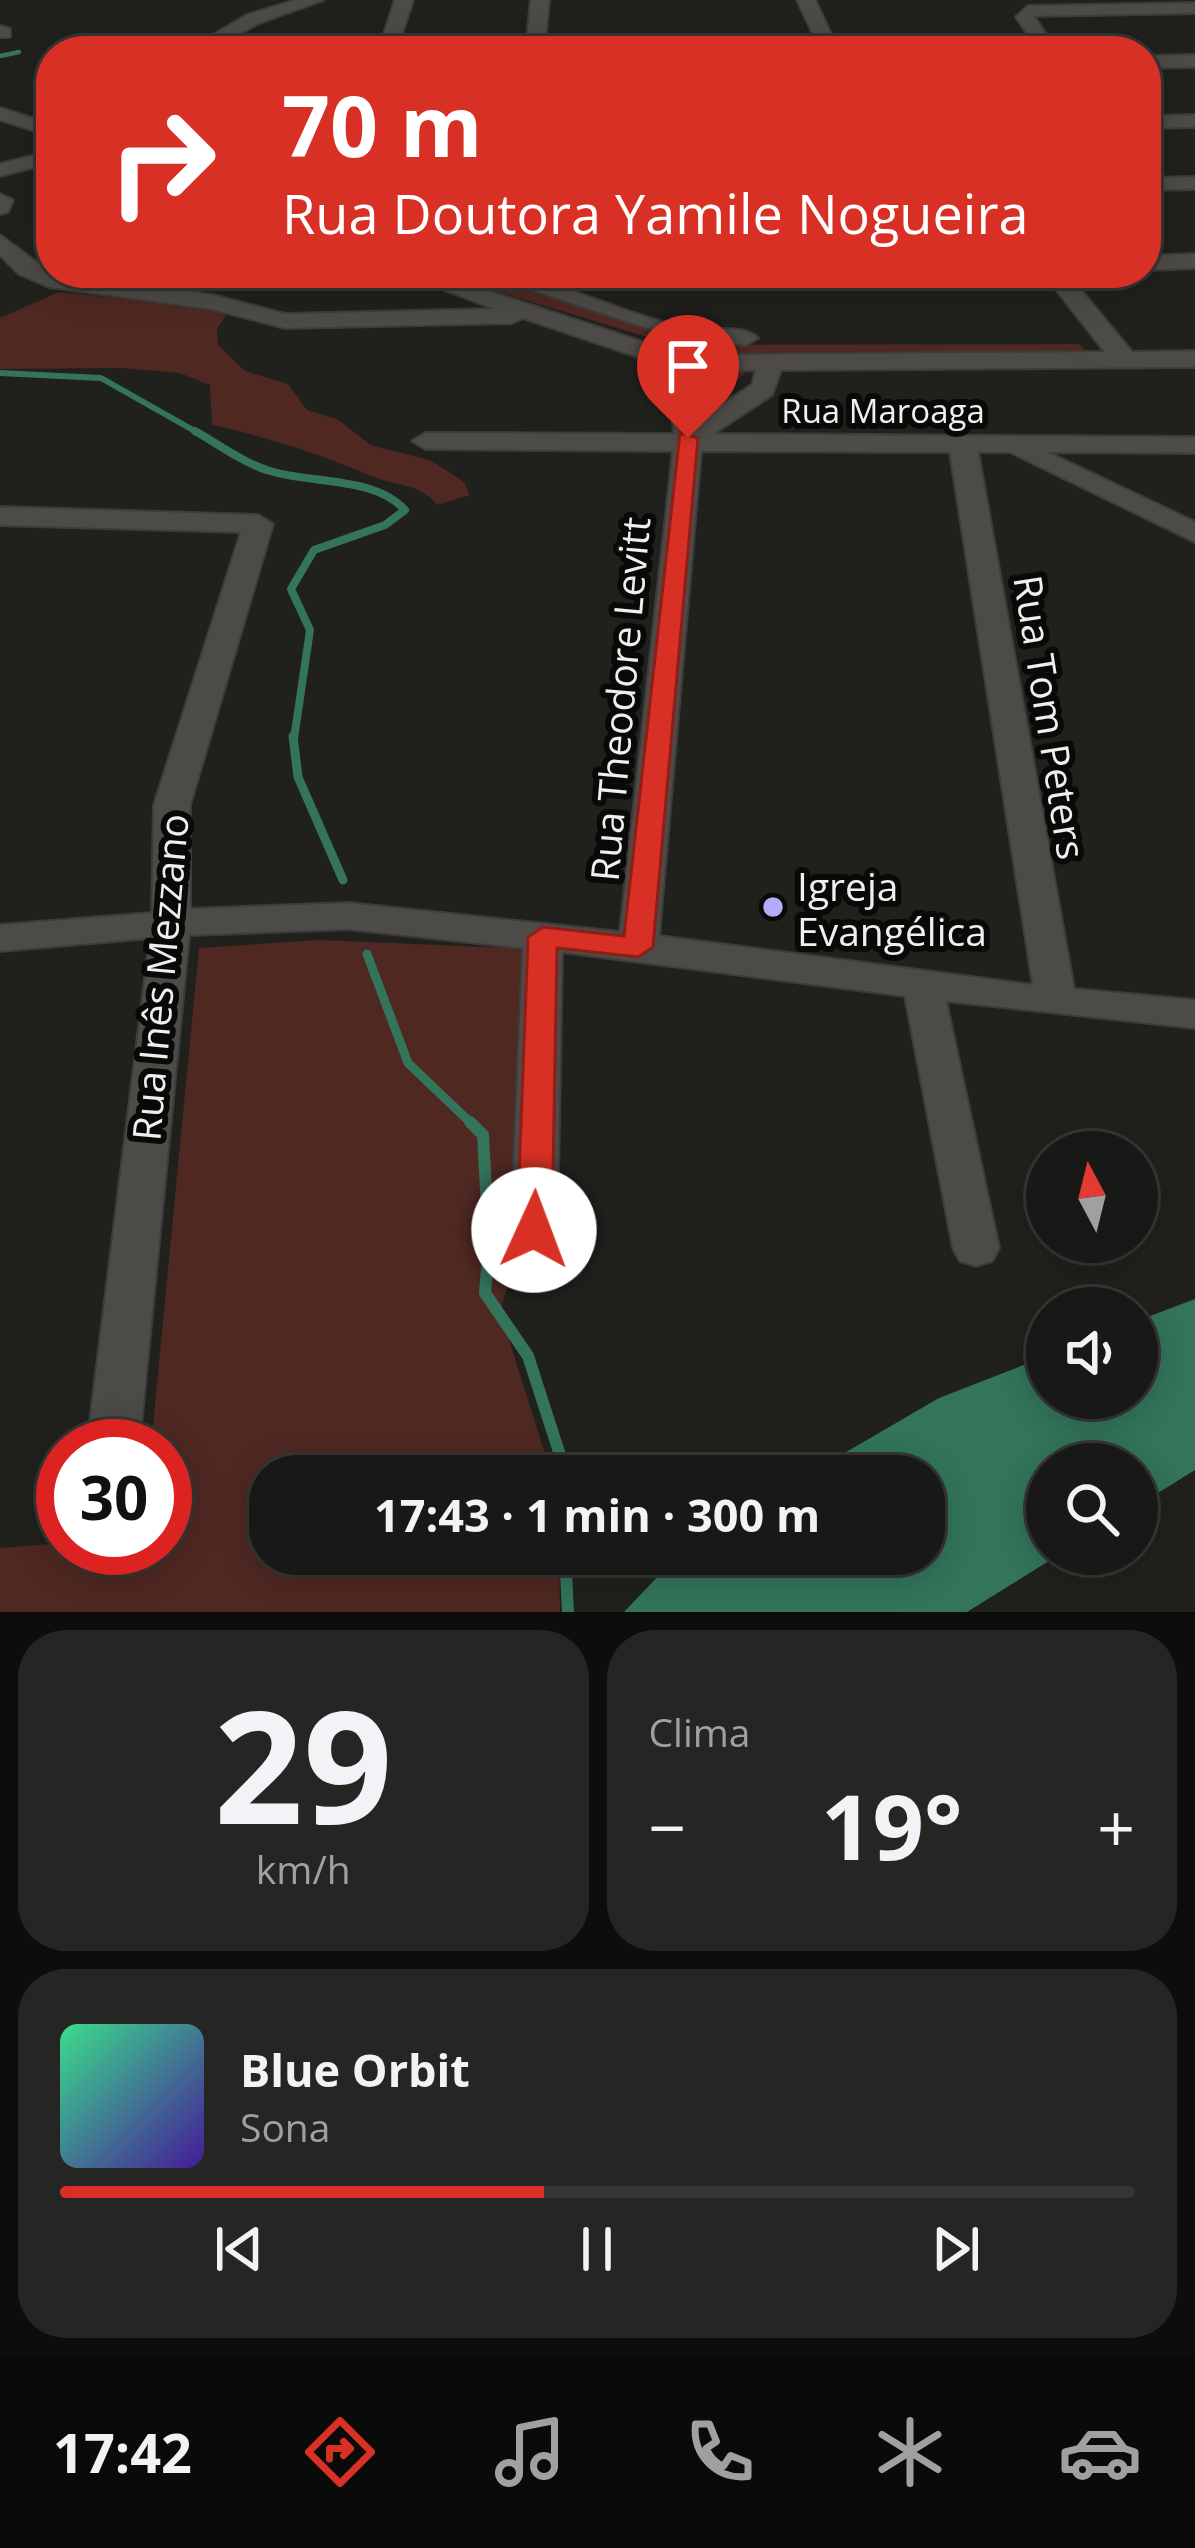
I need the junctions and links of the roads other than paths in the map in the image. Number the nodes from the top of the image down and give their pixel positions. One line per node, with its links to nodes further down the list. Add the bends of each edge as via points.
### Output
1 (314, 0): 6 (street)
2 (404, 0): 7 (street)
3 (540, 0): 8 (street)
4 (806, 0): 9 (street)
5 (1195, 8): 10 (street, via 1036,10 1025,17)
6 (222, 36)
7 (392, 36)
8 (536, 36)
9 (823, 36)
10 (1038, 36)
11 (1195, 61): 12 (street)
12 (1161, 62)
13 (0, 93): 14 (street, via 21,102)
14 (0, 113): 17 (street)
15 (1195, 121): 16 (street)
16 (1161, 122)
17 (36, 125)
18 (5, 146): 19 (street)
19 (36, 153)
20 (36, 160): 21 (street)
21 (0, 170)
22 (1195, 183): 23 (street)
23 (1161, 184)
24 (0, 242): 27 (street)
25 (1195, 262): 26 (street)
26 (1161, 263)
27 (36, 273)
28 (104, 288): 33 (street, via 285,321)
29 (457, 288): 33 (street)
30 (541, 288): 32 (street)
31 (1067, 288): 34 (street)
32 (566, 296): 33 (street); 34 (street, via 705,338)
33 (537, 314): 37 (street)
34 (1118, 351): 35 (street); 36 (street)
35 (1195, 359)
36 (765, 360): 37 (street); 39 (street, via 764,389)
37 (680, 363): 39 (street, Rua Theodore Levitt)
38 (426, 441): 39 (street, Rua Maroaga)
39 (687, 442): 41 (street, Rua Maroaga); 48 (street, Rua Theodore Levitt)
40 (1195, 445): 42 (street, Rua Maroaga)
41 (963, 446): 42 (street, Rua Maroaga); 50 (street, Rua Tom Peters)
42 (1010, 446): 44 (street)
43 (2, 519): 45 (street, Rua Inês Mezzano, via 257,520 178,775)
44 (1195, 533)
45 (171, 925): 46 (street, via 305,915); 47 (street); 54 (street, Rua Inês Mezzano)
46 (543, 937): 48 (street); 52 (street)
47 (0, 938)
48 (638, 947): 49 (street)
49 (922, 986): 50 (street); 53 (street)
50 (1056, 1003): 51 (street)
51 (1195, 1014)
52 (534, 1230)
53 (976, 1248)
54 (116, 1419)

